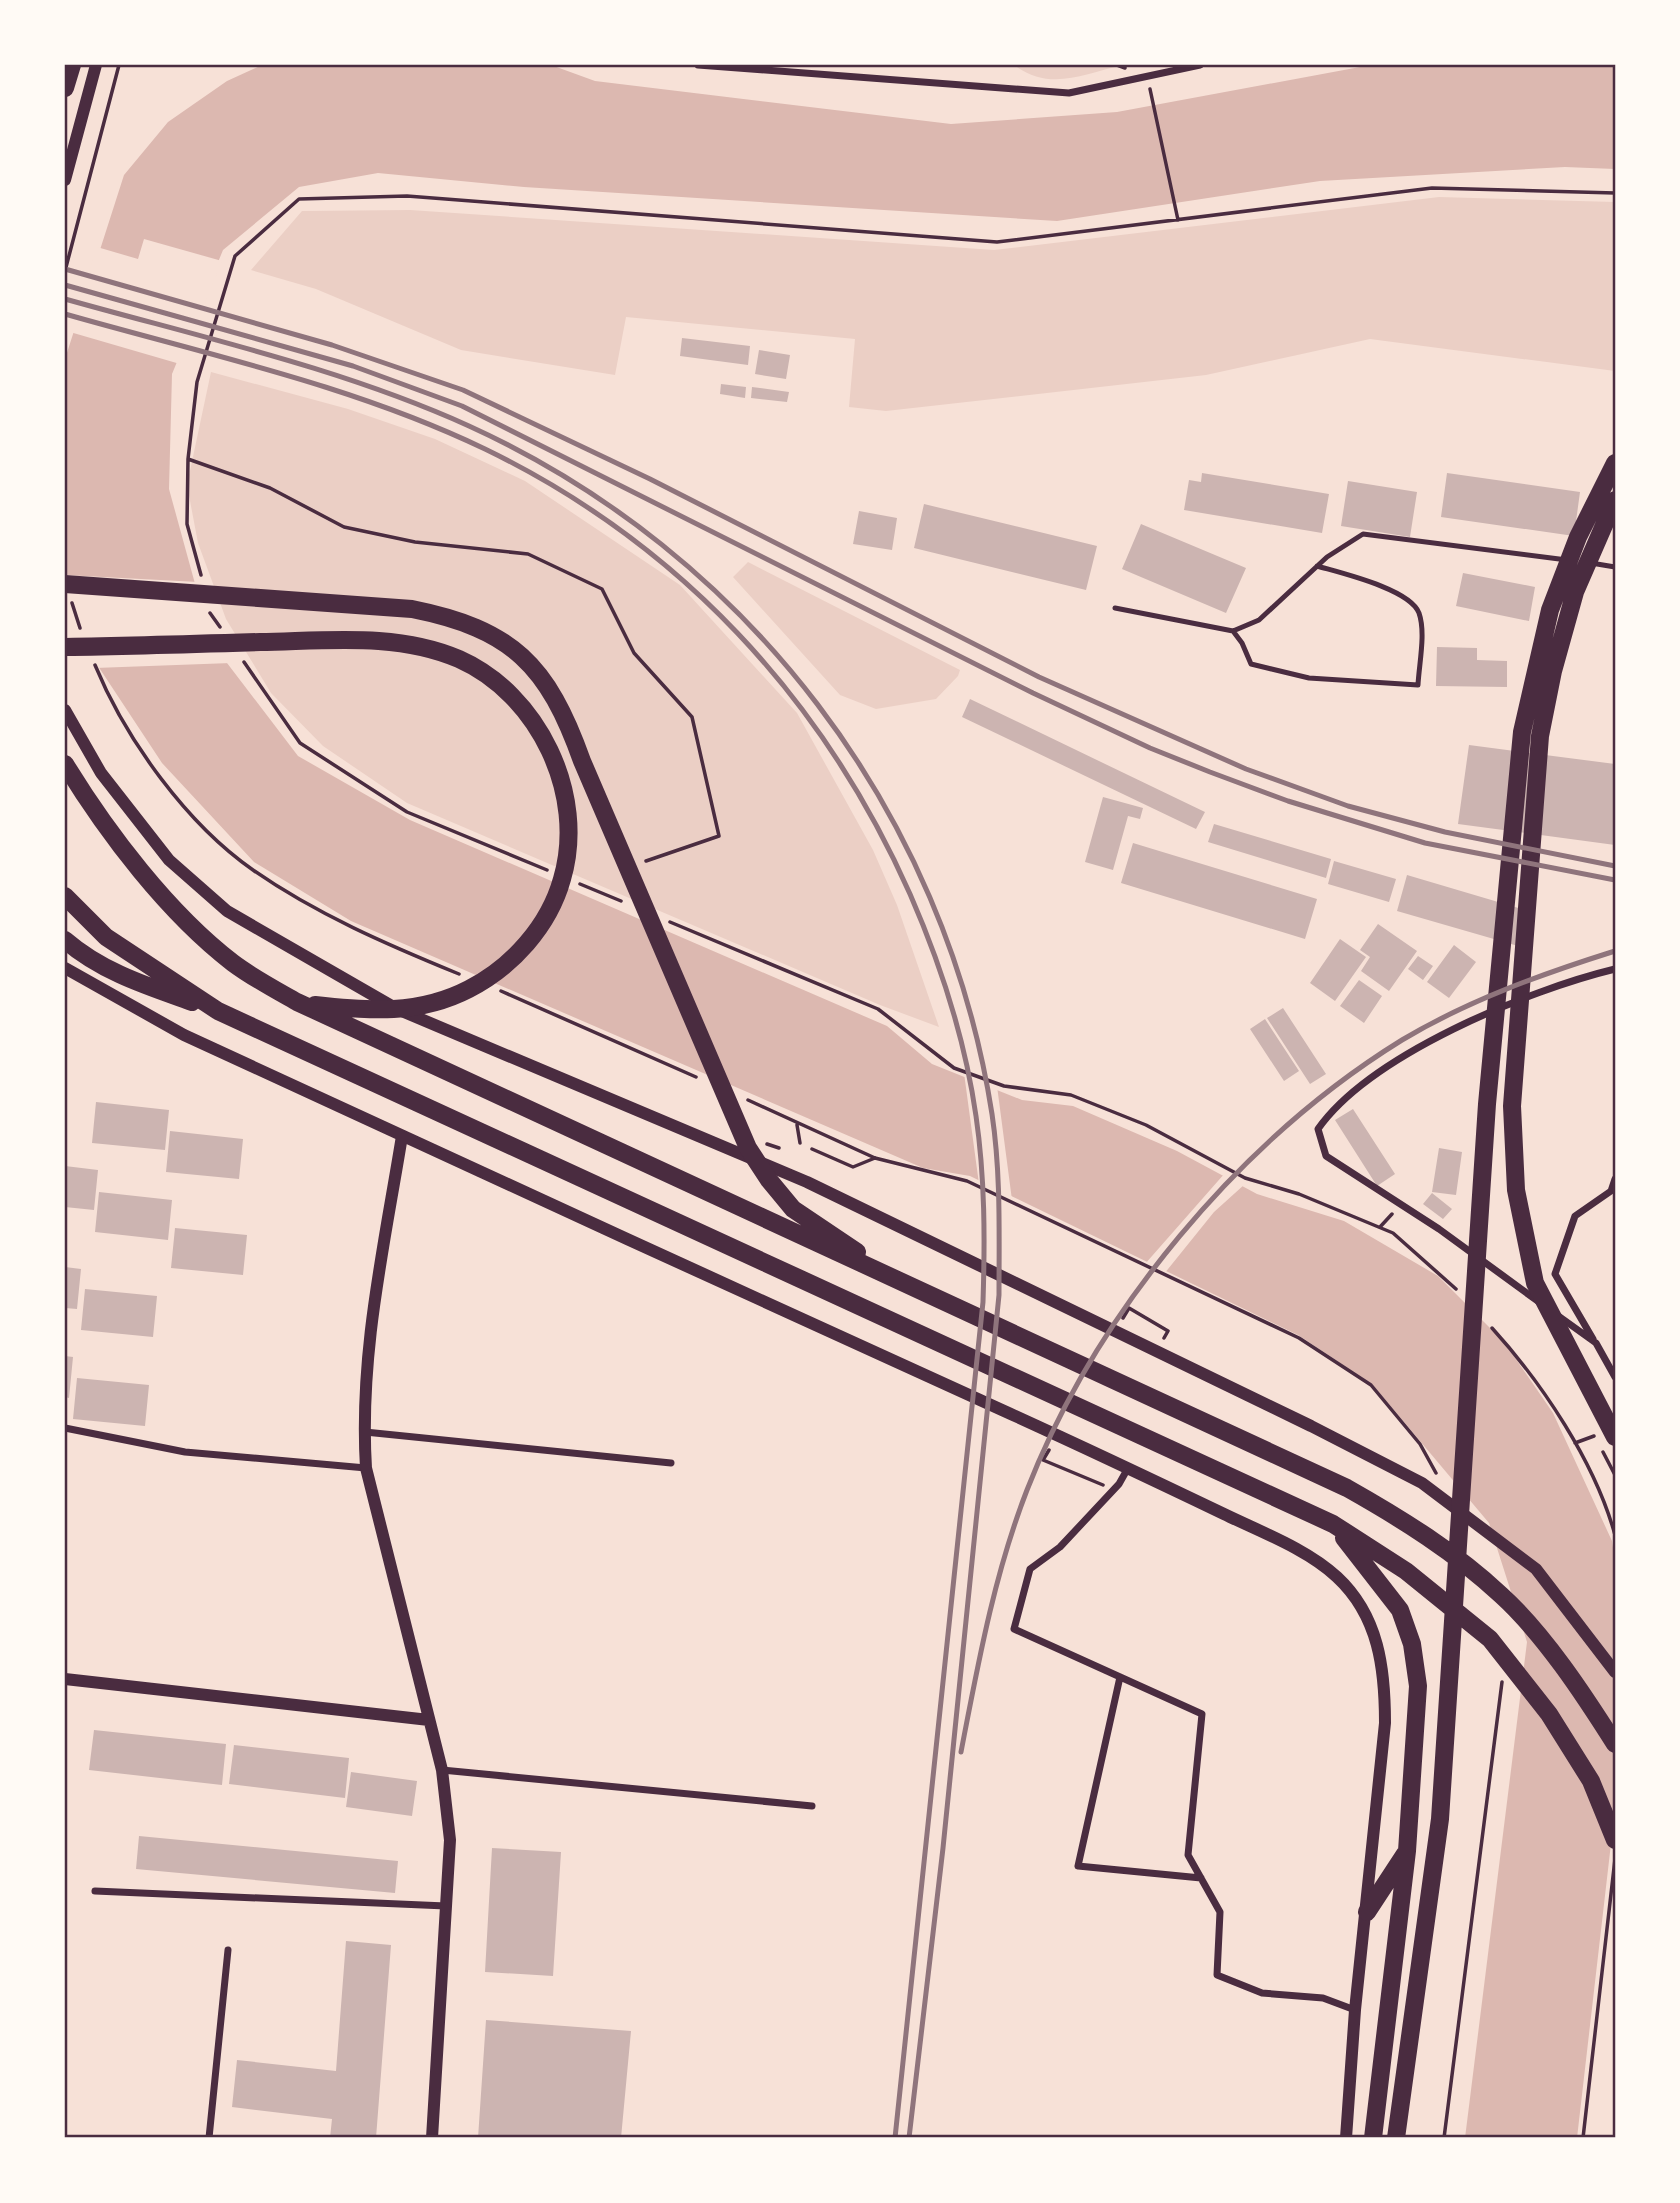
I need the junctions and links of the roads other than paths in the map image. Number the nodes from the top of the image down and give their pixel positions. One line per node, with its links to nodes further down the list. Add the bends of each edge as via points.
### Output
1 (72, 65): 5 (highway)
2 (96, 65): 6 (street)
3 (698, 65): 4 (street, via 1069,93)
4 (1200, 65)
5 (65, 88)
6 (65, 180)
7 (1615, 463): 54 (highway, via 1578,537 1550,610 1522,732 1487,1104 1440,1819)
8 (1615, 500): 30 (highway, via 1575,592 1540,736 1512,1106 1516,1190 1535,1283)
9 (1317, 566): 10 (lane, via 1363,534); 13 (lane, via 1259,620); 13 (lane, via 1377,584 1415,606 1420,616 1418,685 1309,678 1251,664)
10 (1615, 566)
11 (65, 584): 25 (highway, via 412,609 453,617 520,653 565,713 732,1115 769,1180 793,1209)
12 (1115, 608): 13 (lane)
13 (1233, 631)
14 (65, 647): 21 (highway, via 327,641 416,646 459,659 489,676 520,702 545,737 559,776 568,844 563,878 549,913 528,943 502,969 431,1004 374,1012)
15 (65, 710): 35 (street, via 101,773 169,860 226,911 397,1009 807,1182 1422,1483 1536,1569)
16 (65, 764): 21 (highway, via 84,796 168,903 234,964)
17 (65, 896): 22 (highway, via 106,937)
18 (65, 940): 22 (highway, via 127,979)
19 (65, 968): 23 (street, via 184,1035)
20 (1615, 969): 26 (street, via 1584,976 1459,1025 1418,1047 1333,1107 1318,1129 1325,1156 1439,1229)
21 (297, 1002): 25 (highway)
22 (218, 1011): 34 (highway)
23 (402, 1136): 29 (street, via 366,1360); 33 (street)
24 (1615, 1179): 26 (street, via 1611,1191 1575,1216 1555,1274)
25 (907, 1284): 39 (highway, via 1270,1449 1417,1528 1503,1596 1574,1681)
26 (1596, 1343): 27 (street)
27 (1615, 1377)
28 (65, 1428): 32 (street, via 185,1452)
29 (364, 1432): 31 (street); 32 (street)
30 (1615, 1437)
31 (671, 1463)
32 (366, 1468): 38 (street)
33 (1128, 1468): 36 (street, via 1119,1484 1060,1547 1030,1569 1014,1629); 47 (street, via 1290,1546 1336,1576 1358,1601 1382,1657 1385,1686)
34 (1333, 1524): 42 (highway, via 1406,1571 1490,1639 1549,1714 1591,1781); 43 (highway, via 1400,1611 1412,1644 1418,1686)
35 (1615, 1672)
36 (1120, 1677): 44 (street, via 1202,1714 1188,1855); 44 (street, via 1078,1866)
37 (65, 1679): 38 (street)
38 (429, 1720): 40 (street)
39 (1615, 1744)
40 (442, 1770): 41 (street); 46 (street, via 450,1840)
41 (813, 1806)
42 (1615, 1840)
43 (1406, 1851): 47 (highway); 53 (highway)
44 (1201, 1878): 49 (street, via 1220,1912 1217,1975 1262,1993 1323,1998)
45 (95, 1891): 46 (street)
46 (446, 1906): 51 (street)
47 (1367, 1912): 49 (street)
48 (228, 1950): 50 (street)
49 (1355, 2010): 52 (street)
50 (209, 2138)
51 (432, 2138)
52 (1346, 2138)
53 (1373, 2138)
54 (1396, 2138)

